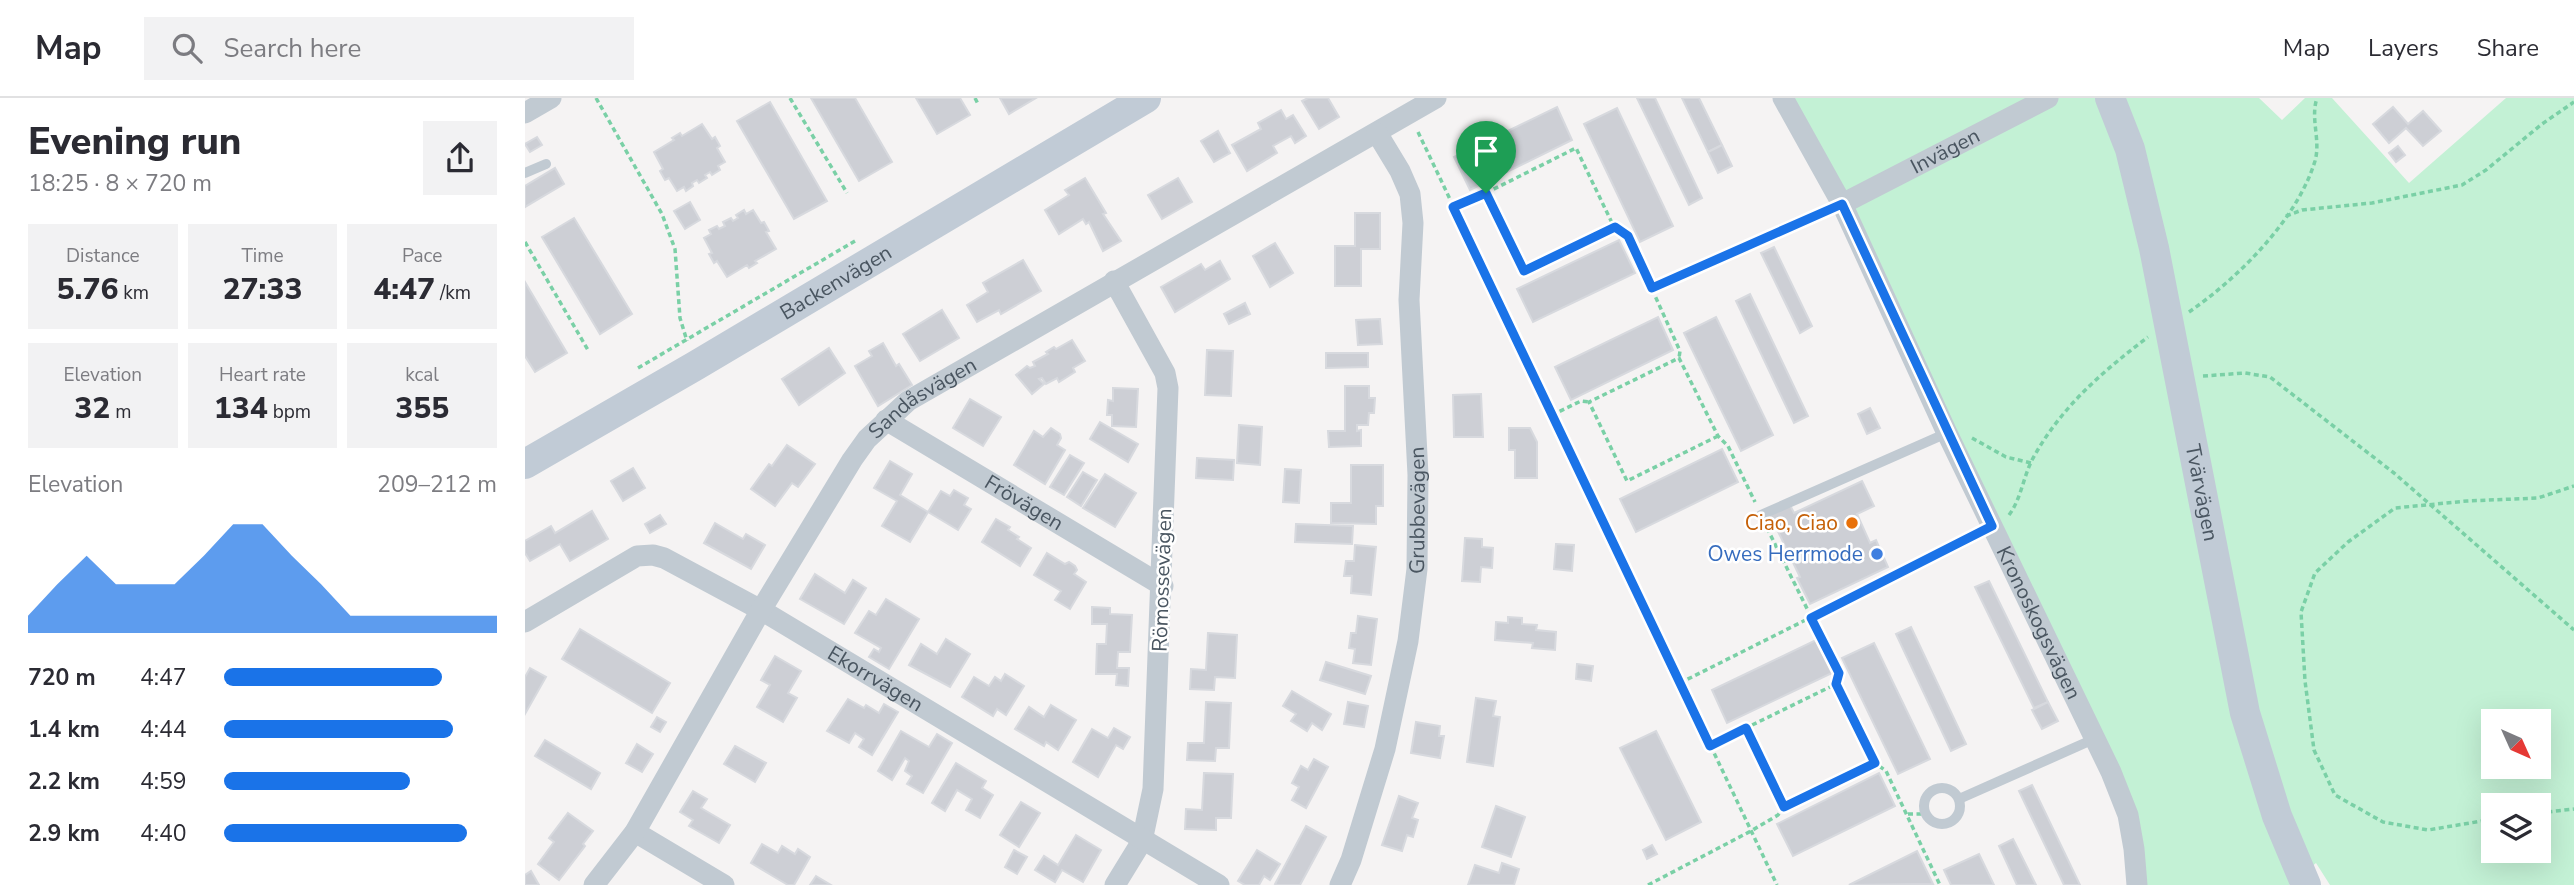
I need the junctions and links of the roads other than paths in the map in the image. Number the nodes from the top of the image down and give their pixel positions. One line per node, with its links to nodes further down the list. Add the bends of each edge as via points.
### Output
1 (551, 98): 7 (street)
2 (1146, 98): 16 (street, Backenvägen)
3 (1436, 98): 8 (street, Sandåsvägen)
4 (1783, 98): 11 (street, Kronoskogsvägen)
5 (2048, 98): 11 (street, Invägen)
6 (2110, 98): 31 (street, Tvärvägen, via 2130,149 2154,248 2245,713 2277,816)
7 (525, 113)
8 (1377, 133): 13 (street, Sandåsvägen); 29 (street, Grubbevägen, via 1410,194 1412,214 1409,300 1418,475 1417,569 1408,641 1384,749)
9 (546, 164): 10 (lane)
10 (525, 173)
11 (1842, 204): 12 (lane); 15 (street, Kronoskogsvägen)
12 (1684, 274)
13 (1114, 281): 14 (street, Sandåsvägen, via 908,401); 18 (street, Römossevägen, via 1168,381)
14 (885, 419): 18 (street, Frövägen); 19 (street, Sandåsvägen, via 852,460)
15 (1947, 433): 17 (lane); 21 (street, Kronoskogsvägen)
16 (525, 464)
17 (1761, 514)
18 (1163, 586): 24 (street, Römossevägen, via 1153,789)
19 (761, 610): 20 (street, Ekorrvägen, via 653,555 637,556); 23 (street, Sandåsvägen); 24 (street, Ekorrvägen)
20 (525, 622)
21 (2094, 739): 22 (lane); 30 (street, Kronoskogsvägen, via 2128,815)
22 (1959, 799): 22 (lane, via 1960,811 1953,821 1935,823 1926,814 1926,797 1935,790 1946,788)
23 (635, 832): 25 (street, Sandåsvägen); 26 (street)
24 (1142, 841): 27 (street, Römossevägen); 28 (street, Ekorrvägen)
25 (594, 885)
26 (724, 885)
27 (1115, 885)
28 (1219, 885)
29 (1340, 885)
30 (2137, 885)
31 (2306, 885)

